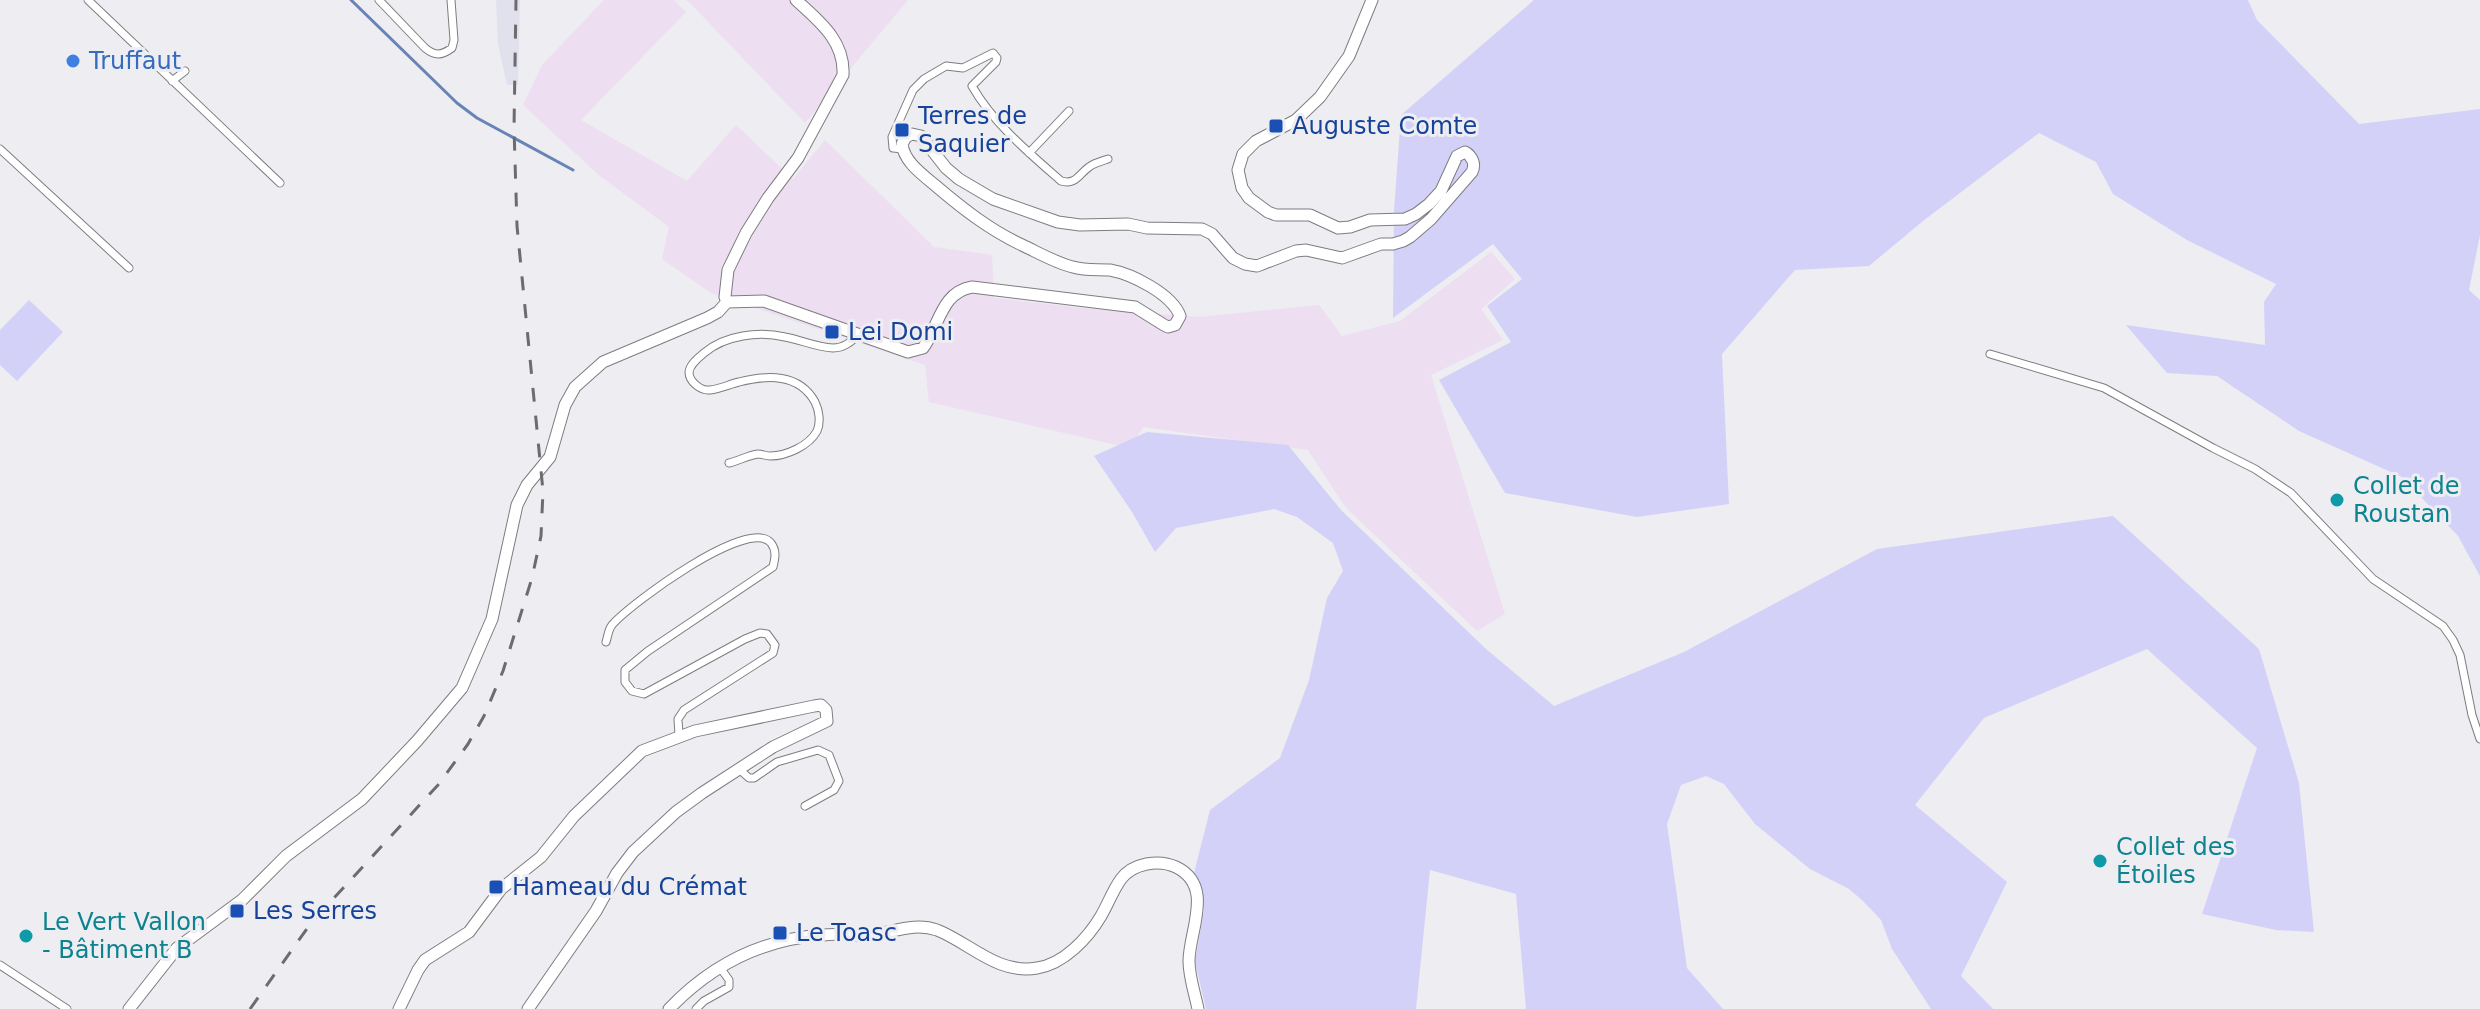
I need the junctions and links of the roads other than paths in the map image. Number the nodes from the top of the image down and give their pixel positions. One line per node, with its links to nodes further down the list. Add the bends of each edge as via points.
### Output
1 (88, 0): 7 (street)
2 (379, 0): 3 (street, via 425,48 439,55 452,48 454,40)
3 (451, 0)
4 (796, 0): 15 (street, via 832,35 843,75 798,158 746,233 728,270)
5 (1372, 0): 10 (street, via 1336,76 1296,120 1251,145 1240,161 1239,180 1249,198 1268,212 1301,213 1344,228 1416,214 1441,191 1457,156 1469,154 1472,172 1425,225 1393,244 1342,258 1306,250 1257,266 1245,264 1202,229 1058,222 972,188 946,168 921,136 906,137)
6 (185, 71): 7 (street)
7 (172, 81): 13 (street)
8 (1069, 111): 11 (street)
9 (0, 149): 14 (street)
10 (903, 149): 11 (street, via 893,148 892,137 913,90 946,66 963,68 993,53 996,62 972,86); 16 (street, via 917,169 1018,244 1061,263 1115,271 1155,289 1172,301 1180,316 1168,327 1135,307 972,287 950,299 920,350 908,352)
11 (1029, 153): 12 (street, via 1067,183)
12 (1108, 159)
13 (280, 183)
14 (129, 268)
15 (730, 298): 16 (street, via 773,303); 27 (street, via 707,318 603,362 575,387 550,457 517,505 492,619 462,688 362,799 177,948)
16 (859, 334): 18 (street, via 834,348 783,336 745,335 708,349 695,361 690,376 701,389 777,376 796,382 817,405 817,430 802,446)
17 (1990, 354): 21 (street, via 2104,388 2291,493 2373,579 2443,626 2460,655)
18 (729, 463)
19 (606, 642): 20 (street, via 610,627 710,553 753,536 765,537 774,546 773,567 625,670 632,691 644,694 745,639 767,634 775,645 773,653 684,710 678,719)
20 (679, 736): 22 (street, via 814,706 826,710 823,724); 28 (street, via 630,761 541,857 501,889 469,932 425,960)
21 (2480, 739)
22 (739, 769): 23 (street, via 754,778 785,759 824,751 839,781 834,790); 29 (street, via 676,812 633,852)
23 (805, 806)
24 (0, 965): 26 (street)
25 (719, 966): 30 (street); 31 (street, via 729,987); 32 (street, via 745,952 789,940 922,926 998,963 1036,969 1063,957 1084,939 1123,876 1156,862 1180,869 1195,887 1198,913 1189,959)
26 (67, 1009)
27 (129, 1009)
28 (399, 1009)
29 (528, 1009)
30 (669, 1009)
31 (696, 1009)
32 (1198, 1009)

